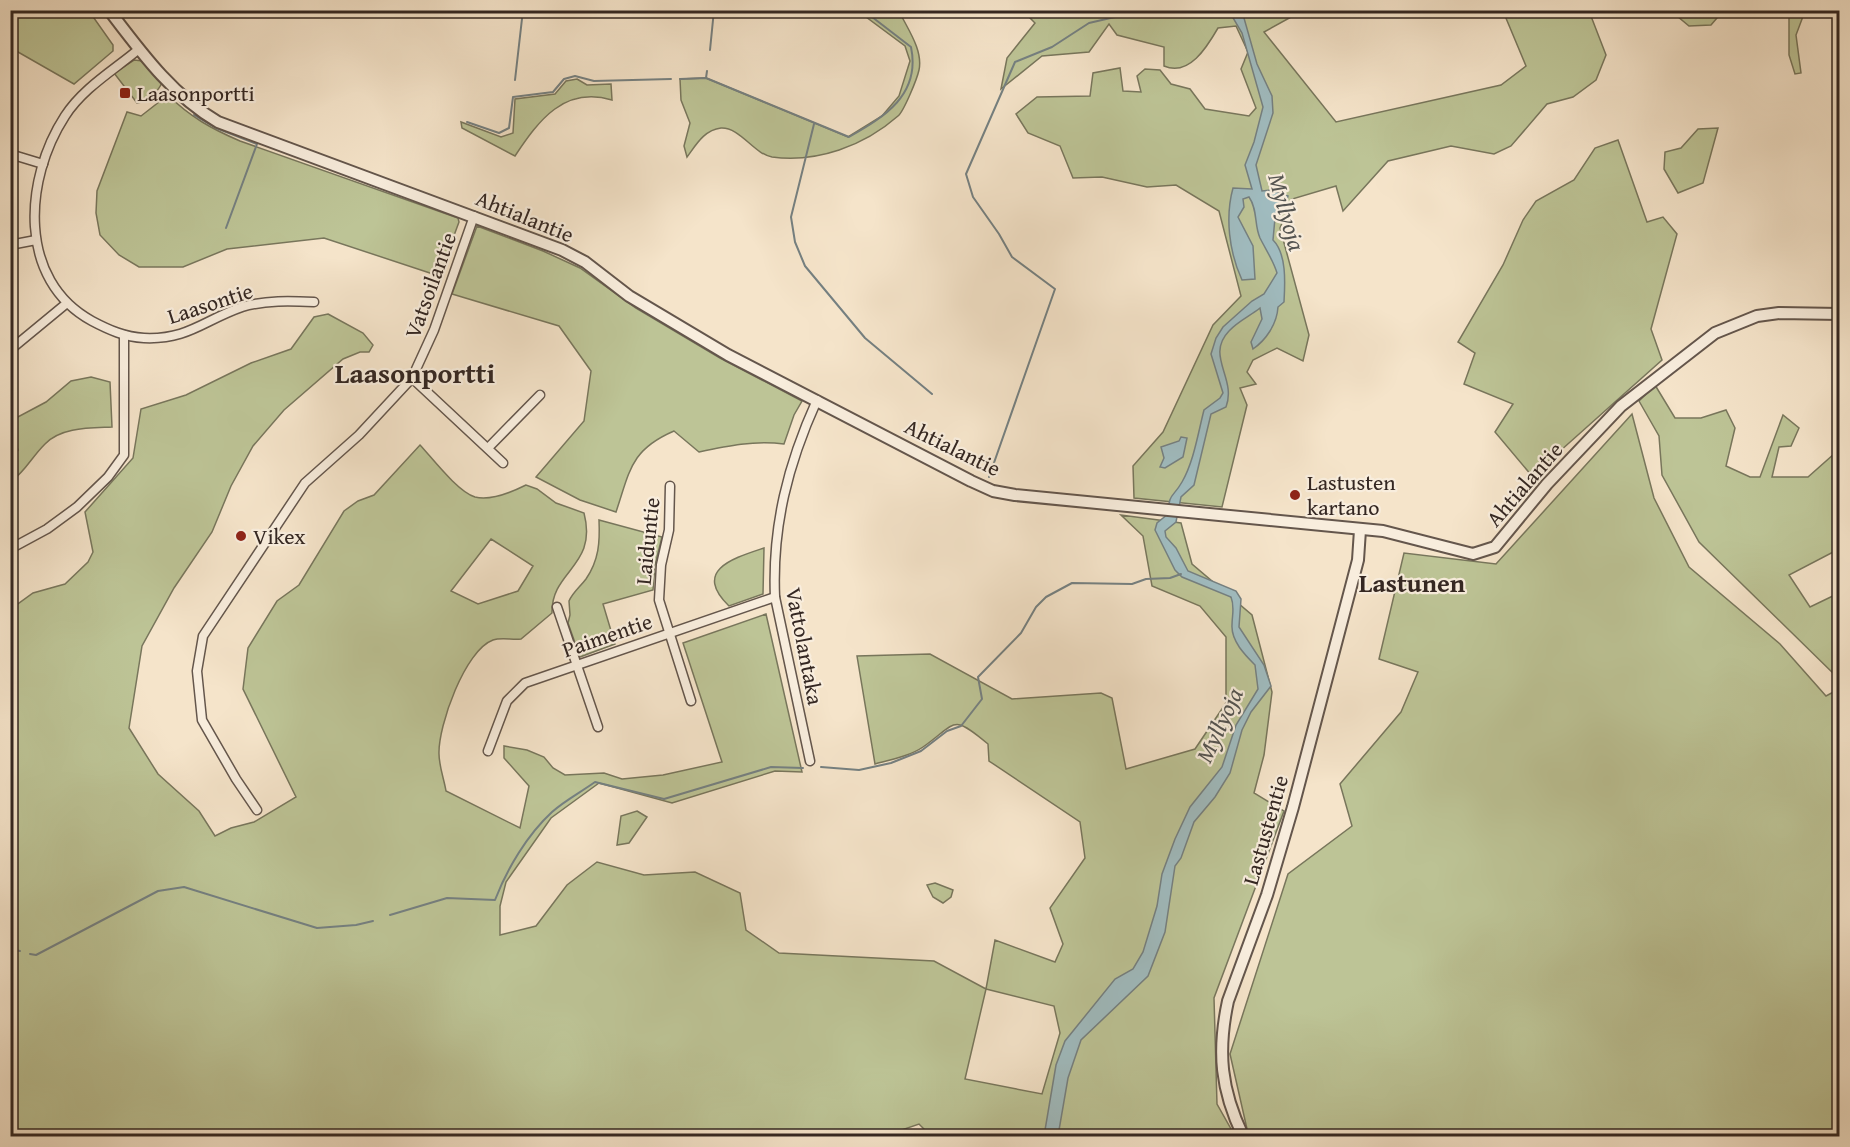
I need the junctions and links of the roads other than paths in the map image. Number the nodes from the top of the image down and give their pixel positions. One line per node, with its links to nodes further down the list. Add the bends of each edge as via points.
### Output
1 (109, 10): 2 (street, Ahtialantie)
2 (139, 50): 4 (street, Laasontie, via 73,105); 5 (street, Ahtialantie, via 188,103 218,122)
3 (10, 154): 4 (street)
4 (43, 164): 6 (street, Laasontie, via 35,200)
5 (474, 216): 13 (street, Vatsoilantie, via 434,330); 15 (street, Ahtialantie, via 585,262 628,296 728,356)
6 (36, 240): 7 (street); 9 (street, Laasontie, via 46,273)
7 (10, 244)
8 (314, 302): 11 (street, Laasontie, via 294,300 248,306 179,335)
9 (67, 303): 11 (street, Laasontie, via 89,319); 12 (street)
10 (1839, 314): 19 (street, Ahtialantie, via 1757,316 1715,333 1621,406 1547,484 1495,547 1473,554 1397,533)
11 (124, 335): 20 (street, via 124,455 108,477 70,513)
12 (10, 350)
13 (412, 378): 16 (street); 29 (street, Vatsoilantie, via 359,435 305,483 203,636 197,671 202,720)
14 (540, 395): 16 (street)
15 (817, 400): 19 (street, Ahtialantie, via 993,490 1043,499); 21 (street, Vattolantaka, via 797,444 780,506)
16 (488, 448): 17 (street)
17 (504, 463)
18 (670, 486): 23 (street, Laiduntie, via 669,530 659,581 659,600)
19 (1360, 530): 30 (street, Lastustentie, via 1358,560 1293,807 1224,1020 1221,1068 1230,1109)
20 (10, 549)
21 (775, 597): 23 (street, Paimentie); 28 (street, Vattolantaka)
22 (557, 608): 24 (street)
23 (668, 633): 24 (street, Paimentie); 25 (street, Laiduntie)
24 (576, 664): 26 (street); 27 (street, Paimentie, via 525,683 512,693)
25 (691, 701)
26 (598, 727)
27 (488, 750)
28 (810, 761)
29 (257, 810)
30 (1243, 1137)

